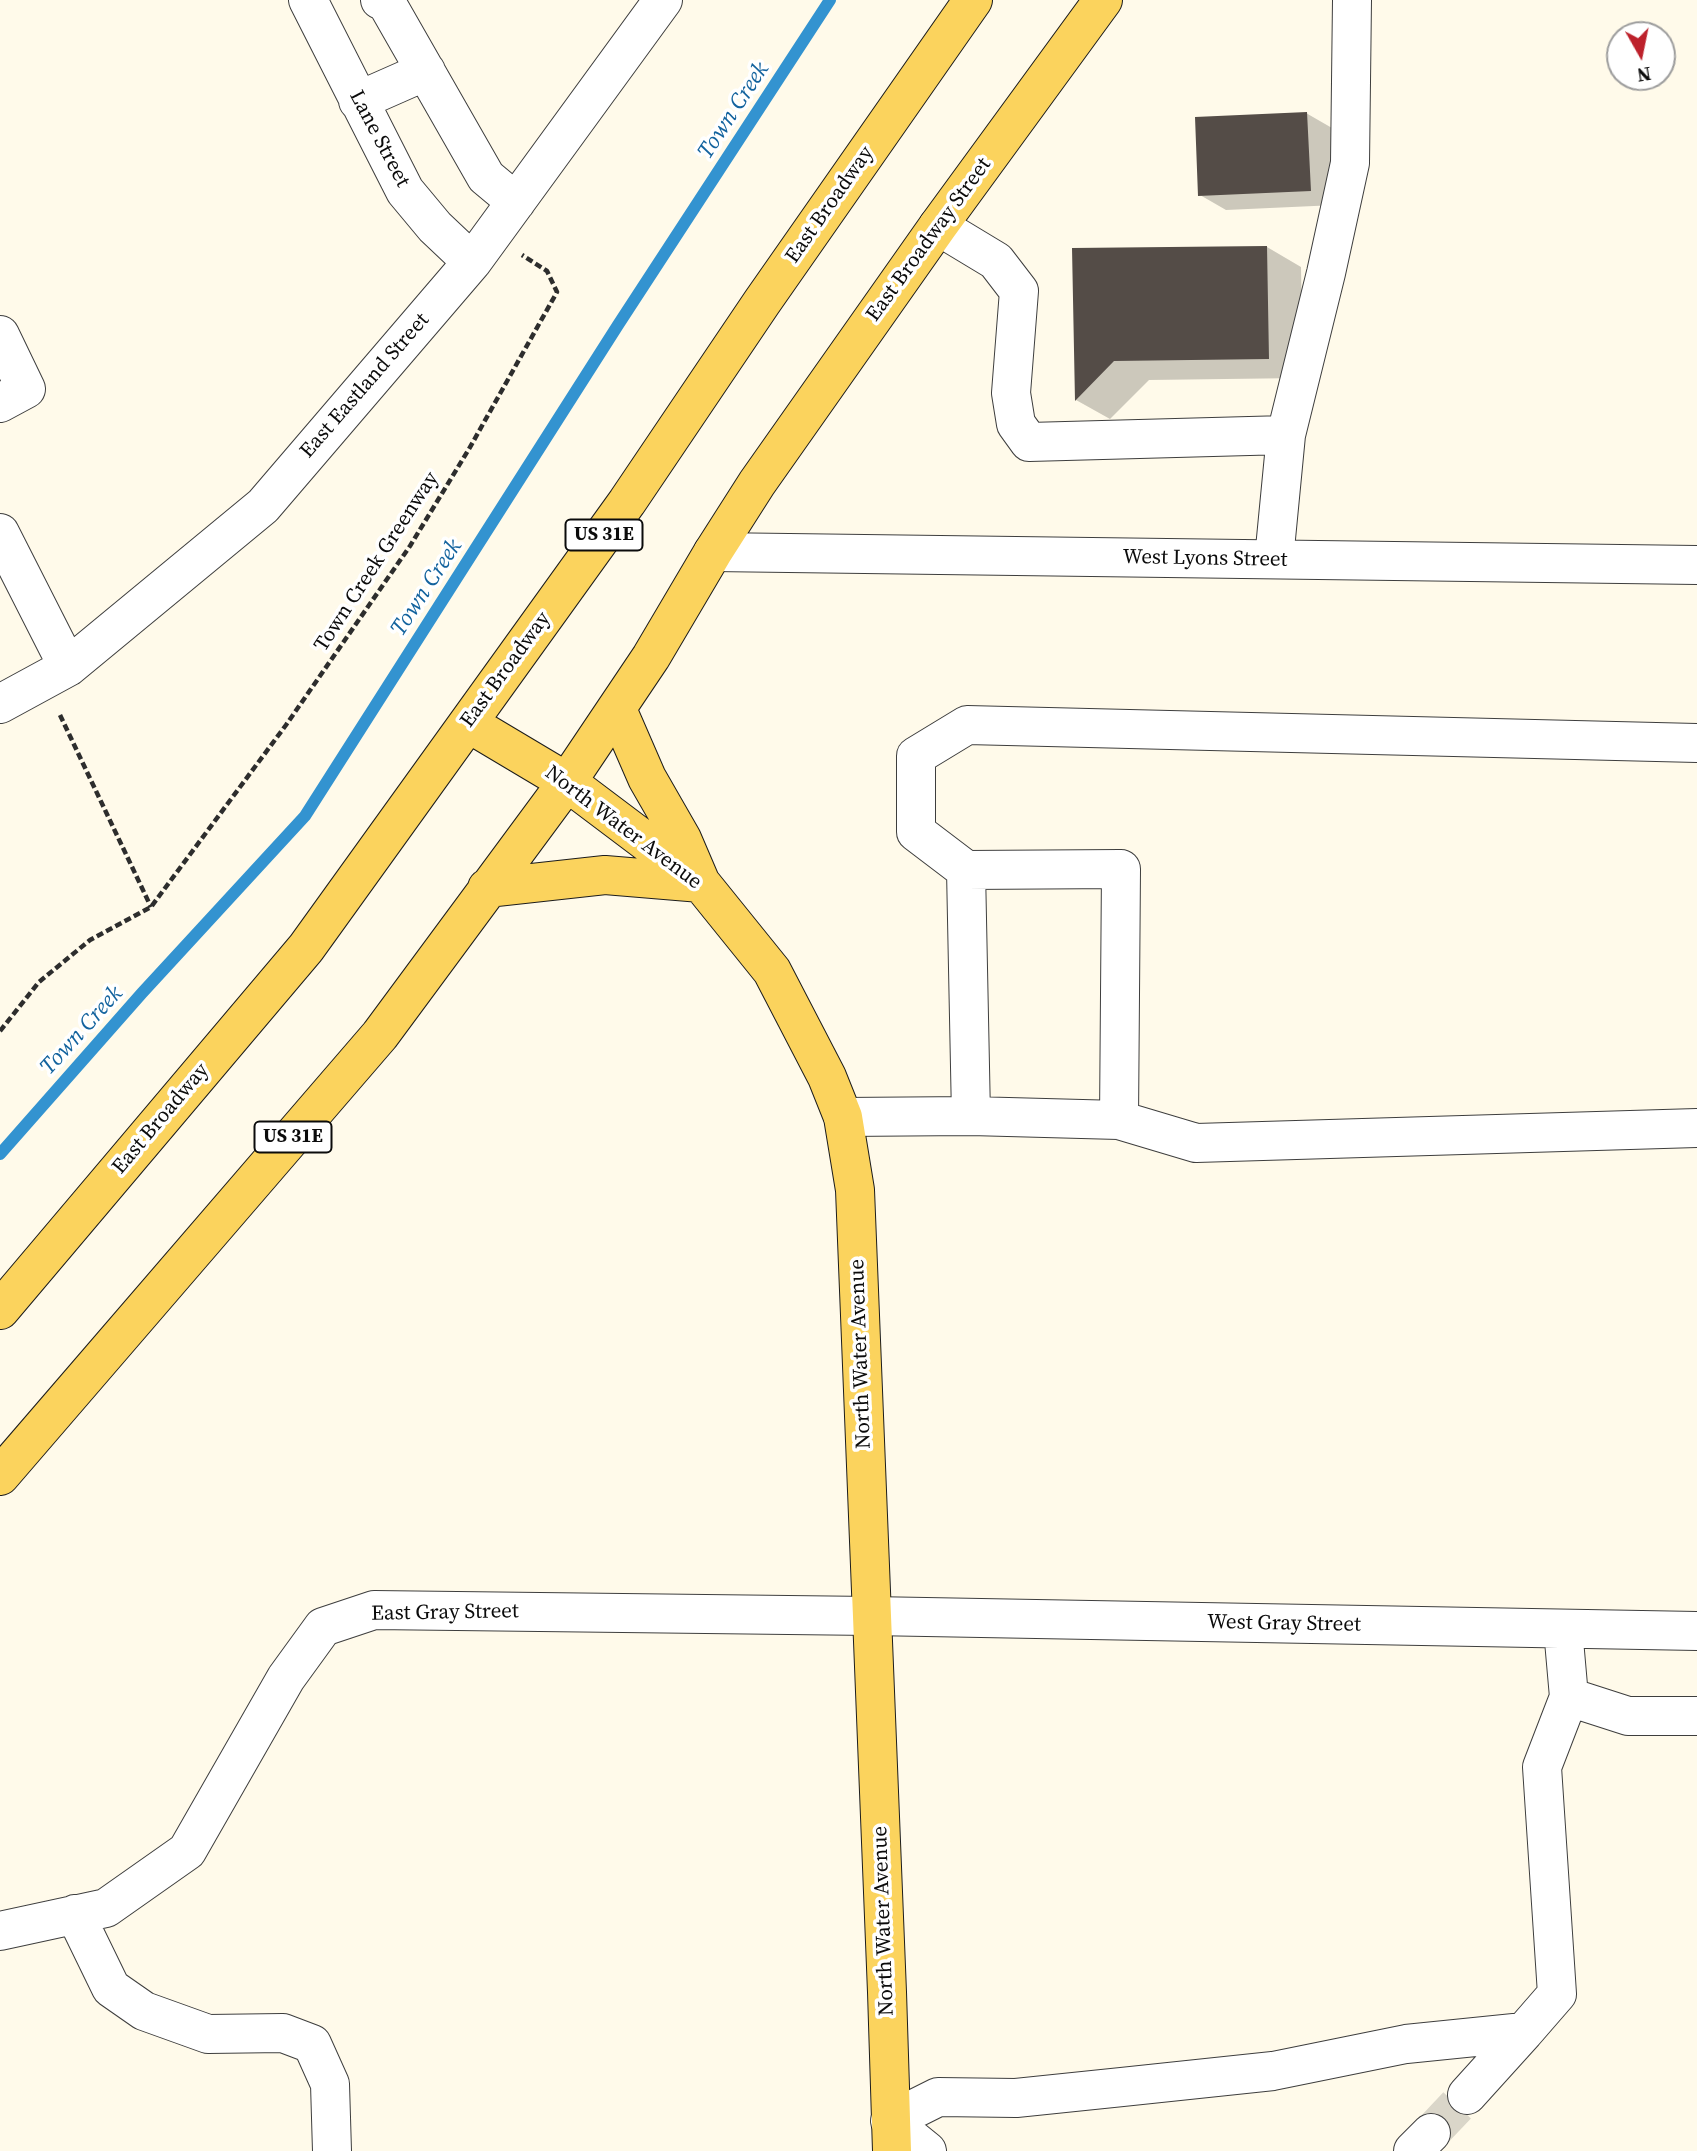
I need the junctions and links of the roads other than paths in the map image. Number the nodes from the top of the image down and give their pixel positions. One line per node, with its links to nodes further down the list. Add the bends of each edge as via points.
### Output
1 (380, 0): 7 (street, via 386,2)
2 (663, 0): 9 (street, East Eastland Street)
3 (973, 0): 22 (main road, East Broadway / US 31E, via 627,502)
4 (1103, 0): 10 (main road, East Broadway Street / US 31E)
5 (1352, 0): 14 (street, via 1350,163)
6 (317, 2): 8 (street, Lane Street)
7 (426, 71): 8 (street); 9 (street, via 486,177)
8 (358, 101): 11 (street, Lane Street, via 405,191 435,227)
9 (516, 202): 11 (street, East Eastland Street)
10 (938, 226): 14 (street, via 996,261 1019,291 1011,393 1016,424 1029,442); 16 (main road, East Broadway Street / US 31E)
11 (482, 249): 19 (street, East Eastland Street, via 262,506)
12 (0, 335): 13 (street, via 26,389)
13 (0, 403)
14 (1286, 435): 17 (street)
15 (0, 533): 19 (street)
16 (713, 552): 17 (street, West Lyons Street); 21 (main road, US 31E)
17 (1274, 559): 18 (street, West Lyons Street)
18 (1697, 565)
19 (68, 667): 20 (street, East Eastland Street)
20 (0, 704)
21 (617, 709): 24 (main road, US 31E); 26 (main road)
22 (468, 723): 24 (main road, North Water Avenue); 32 (main road, East Broadway / US 31E, via 306,948)
23 (1697, 743): 25 (street, via 967,725 916,756 916,832)
24 (567, 782): 26 (main road, North Water Avenue); 27 (main road, US 31E)
25 (966, 870): 29 (street); 30 (street, via 1121,869)
26 (701, 883): 27 (main road, via 605,875); 28 (main road, North Water Avenue, via 772,971)
27 (487, 888): 33 (main road, US 31E, via 380,1035)
28 (843, 1116): 29 (street); 34 (main road, North Water Avenue, via 855,1190)
29 (971, 1116): 30 (street)
30 (1119, 1120): 31 (street, via 1196,1143)
31 (1697, 1128)
32 (0, 1310)
33 (0, 1476)
34 (871, 1616): 35 (street, West Gray Street); 39 (street, East Gray Street, via 374,1610 323,1627 286,1678 187,1851 106,1908); 43 (main road, North Water Avenue)
35 (1563, 1629): 36 (street, West Gray Street); 37 (street)
36 (1697, 1631)
37 (1569, 1697): 38 (street, via 1628,1716); 41 (street, via 1542,1767 1557,1994)
38 (1697, 1716)
39 (75, 1914): 40 (street, East Gray Street); 44 (street, via 111,1988 144,2011 208,2034 284,2033 312,2044 330,2084)
40 (0, 1931)
41 (1524, 2032): 42 (street); 43 (street, via 1406,2044 1273,2071 1016,2098 938,2096)
42 (1467, 2095)
43 (891, 2136): 45 (street)
44 (332, 2151)
45 (927, 2151)

